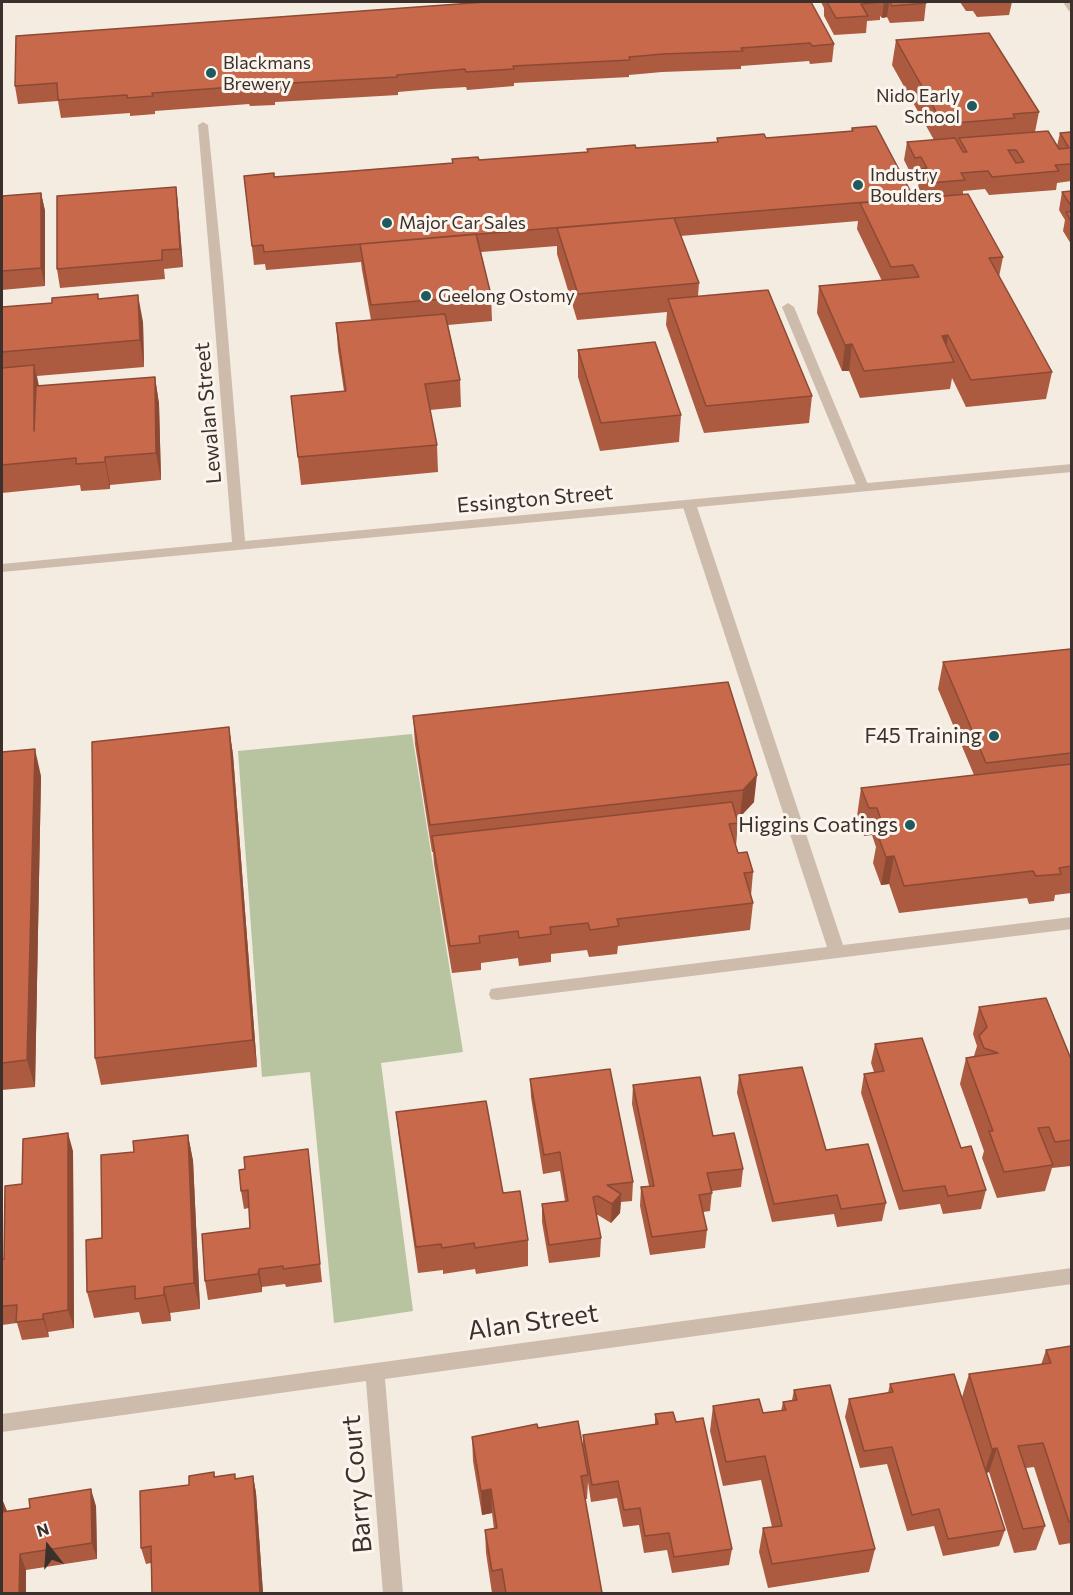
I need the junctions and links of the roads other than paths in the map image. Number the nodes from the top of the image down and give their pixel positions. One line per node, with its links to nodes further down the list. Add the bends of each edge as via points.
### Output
1 (1067, 2): 2 (street)
2 (1071, 9)
3 (203, 124): 8 (street, Lewalan Street)
4 (788, 307): 6 (street)
5 (1071, 468): 6 (street, Essington Street)
6 (863, 487): 7 (street, Essington Street)
7 (689, 504): 8 (street, Essington Street); 11 (street)
8 (239, 547): 9 (street, Essington Street)
9 (2, 568)
10 (1071, 923): 11 (street)
11 (837, 952): 12 (street)
12 (497, 994)
13 (1071, 1276): 14 (street, Alan Street)
14 (375, 1371): 15 (street, Alan Street); 16 (street, Barry Court)
15 (2, 1423)
16 (393, 1593)

